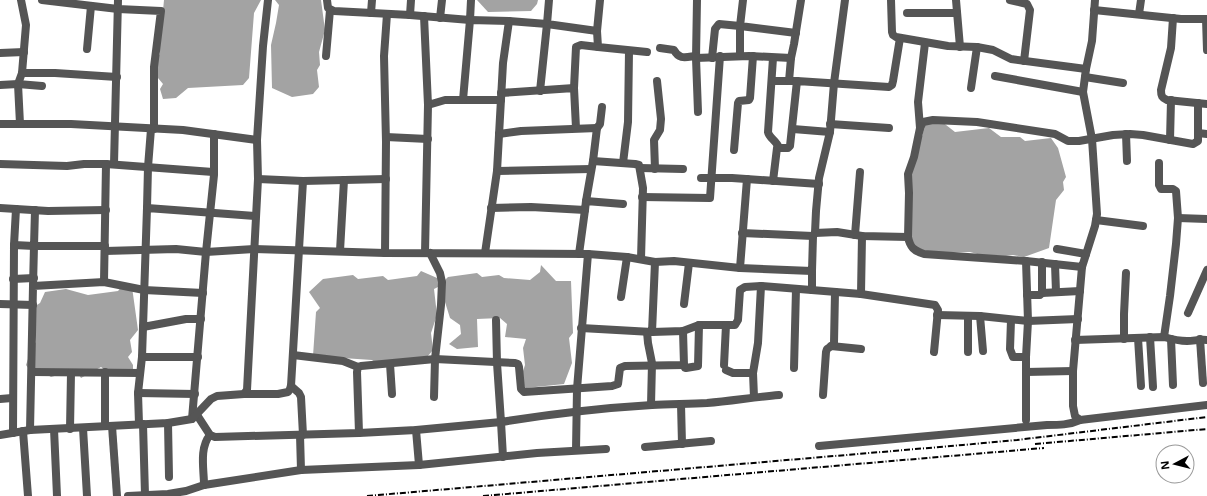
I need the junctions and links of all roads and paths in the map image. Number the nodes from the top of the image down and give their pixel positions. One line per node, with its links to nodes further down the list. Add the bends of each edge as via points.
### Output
1 (21, 0): 51 (street, via 26,25)
2 (42, 0): 21 (street)
3 (118, 0): 23 (street)
4 (268, 0): 105 (street)
5 (327, 0): 24 (street)
6 (372, 0): 26 (street)
7 (411, 0): 31 (street)
8 (442, 0): 33 (street)
9 (471, 0): 36 (street)
10 (549, 0): 38 (street)
11 (600, 0): 40 (street)
12 (698, 0): 58 (street)
13 (743, 0): 39 (street)
14 (801, 0): 41 (street)
15 (845, 0): 70 (street)
16 (891, 0): 42 (street, via 892,32)
17 (956, 0): 27 (street)
18 (1010, 0): 62 (street, via 1027,4 1030,10)
19 (1095, 0): 25 (street)
20 (1141, 0): 30 (street)
21 (67, 2): 22 (street)
22 (91, 6): 23 (street); 48 (street)
23 (118, 9): 66 (street); 95 (street, via 161,11 154,66)
24 (330, 10): 26 (street); 54 (street)
25 (1094, 10): 30 (street); 64 (street, via 1092,41)
26 (372, 12): 28 (street)
27 (957, 13): 29 (street); 45 (street)
28 (387, 14): 31 (street); 102 (street, via 384,56)
29 (907, 14)
30 (1139, 14): 34 (street)
31 (410, 15): 32 (street)
32 (424, 16): 33 (street); 84 (street)
33 (440, 18): 36 (street)
34 (1173, 18): 35 (street); 81 (street, via 1171,48 1161,90 1162,97)
35 (1206, 19): 50 (street)
36 (470, 20): 37 (street); 80 (street)
37 (509, 21): 38 (street); 79 (street)
38 (547, 24): 40 (street); 77 (street)
39 (740, 26): 41 (street); 56 (street); 59 (street, via 718,25 714,34)
40 (597, 31): 44 (street)
41 (796, 33): 61 (street)
42 (900, 38): 43 (street); 70 (street, via 892,85 885,87)
43 (925, 43): 45 (street); 94 (street, via 918,102)
44 (598, 46): 49 (street); 75 (street, via 576,47)
45 (960, 46): 46 (street)
46 (977, 47): 62 (street); 76 (street)
47 (660, 48): 58 (street, via 674,50 680,56)
48 (87, 49)
49 (629, 50): 52 (street); 110 (street, via 628,122)
50 (1207, 50)
51 (24, 52): 53 (street); 63 (street)
52 (647, 52)
53 (0, 53)
54 (326, 56)
55 (720, 56): 56 (street); 59 (street); 123 (street)
56 (740, 56): 57 (street)
57 (753, 56): 60 (street); 108 (street, via 750,98 738,103)
58 (696, 57): 59 (street); 86 (street)
59 (712, 58)
60 (773, 58): 61 (street); 68 (street)
61 (791, 58): 69 (street)
62 (1024, 61): 64 (street)
63 (22, 73): 66 (street); 72 (street)
64 (1085, 73): 71 (street); 78 (street)
65 (995, 76): 78 (street)
66 (117, 77): 89 (street)
67 (657, 81): 117 (street, via 661,119 660,130 654,140)
68 (772, 81): 69 (street); 107 (street, via 769,134)
69 (793, 81): 70 (street); 96 (street)
70 (834, 83): 92 (street)
71 (1123, 83)
72 (18, 84): 73 (street); 74 (street); 88 (street)
73 (0, 85)
74 (42, 86)
75 (574, 88): 77 (street); 90 (street)
76 (971, 88)
77 (540, 91): 79 (street)
78 (1083, 92): 104 (street)
79 (501, 96): 80 (street); 99 (street)
80 (463, 100): 84 (street, via 445,100)
81 (1171, 100): 82 (street); 106 (street)
82 (1198, 103): 83 (street); 97 (street)
83 (1207, 104)
84 (428, 105): 103 (street)
85 (602, 107): 91 (street)
86 (698, 112)
87 (0, 124): 88 (street)
88 (20, 124): 89 (street)
89 (116, 126): 95 (street); 113 (street)
90 (576, 128): 91 (street); 99 (street)
91 (597, 128): 114 (street)
92 (830, 128): 93 (street); 96 (street); 130 (street)
93 (889, 128)
94 (920, 128): 104 (street, via 923,122 933,120 977,122 1055,134 1068,141); 150 (street, via 908,174)
95 (153, 129): 98 (street); 115 (street)
96 (793, 129): 107 (street, via 790,147)
97 (1198, 133): 101 (street); 106 (street, via 1198,141 1195,144)
98 (214, 134): 105 (street); 119 (street)
99 (499, 134): 120 (street)
100 (1126, 134): 104 (street); 106 (street); 109 (street)
101 (1207, 134)
102 (386, 137): 103 (street); 125 (street)
103 (428, 139): 161 (street)
104 (1092, 139): 145 (street)
105 (257, 140): 124 (street)
106 (1170, 140)
107 (779, 148): 129 (street, via 776,151)
108 (734, 150)
109 (1127, 161)
110 (623, 163): 114 (street); 116 (street, via 638,164)
111 (1159, 163): 143 (street, via 1159,185 1161,189 1176,191)
112 (0, 164): 113 (street)
113 (110, 164): 115 (street); 139 (street)
114 (592, 165): 120 (street); 132 (street)
115 (148, 166): 119 (street); 135 (street)
116 (640, 168): 117 (street); 131 (street)
117 (654, 169): 118 (street)
118 (683, 169)
119 (213, 172): 141 (street)
120 (496, 172): 136 (street)
121 (860, 172): 149 (street)
122 (701, 178): 123 (street)
123 (711, 178): 126 (street); 131 (street, via 710,198)
124 (258, 179): 128 (street); 142 (street)
125 (386, 179): 127 (street); 160 (street)
126 (746, 179): 129 (street); 147 (street)
127 (344, 180): 128 (street); 158 (street)
128 (303, 181): 155 (street)
129 (773, 181): 130 (street)
130 (819, 184): 148 (street)
131 (642, 197): 167 (street)
132 (586, 201): 133 (street); 140 (street)
133 (623, 204)
134 (0, 208): 137 (street)
135 (147, 208): 141 (street); 157 (street)
136 (491, 208): 140 (street); 162 (street)
137 (16, 209): 138 (street); 151 (street)
138 (35, 210): 139 (street); 152 (street)
139 (106, 210): 153 (street)
140 (585, 210): 163 (street)
141 (210, 214): 142 (street); 159 (street)
142 (255, 216): 154 (street)
143 (1178, 218): 144 (street); 214 (street)
144 (1207, 219)
145 (1096, 220): 146 (street); 165 (street)
146 (1143, 226)
147 (742, 232): 148 (street); 174 (street)
148 (814, 234): 149 (street, via 838,232); 176 (street)
149 (858, 235): 150 (street); 190 (street)
150 (908, 237): 168 (street, via 913,249 924,254)
151 (14, 245): 152 (street); 178 (street)
152 (34, 246): 153 (street); 179 (street)
153 (105, 248): 157 (street); 180 (street)
154 (254, 249): 155 (street); 159 (street); 249 (street, via 247,384)
155 (298, 249): 158 (street); 223 (street)
156 (1057, 249): 165 (street)
157 (145, 250): 159 (street, via 176,249); 183 (street)
158 (340, 251): 160 (street)
159 (206, 252): 185 (street)
160 (385, 253): 161 (street)
161 (428, 253): 162 (street); 227 (street, via 440,273 442,282)
162 (485, 253): 163 (street)
163 (579, 254): 164 (street)
164 (588, 254): 166 (street); 209 (street)
165 (1086, 254): 173 (street)
166 (627, 257): 167 (street); 192 (street)
167 (641, 259): 169 (street)
168 (1026, 261): 170 (street); 191 (street)
169 (655, 262): 171 (street); 211 (street)
170 (1042, 262): 172 (street); 189 (street)
171 (688, 263): 174 (street); 195 (street)
172 (1055, 264): 173 (street); 187 (street)
173 (1082, 267): 188 (street)
174 (740, 268): 176 (street)
175 (1207, 270): 197 (street)
176 (812, 271): 184 (street)
177 (1126, 273): 215 (street)
178 (14, 279): 179 (street); 194 (street)
179 (34, 282): 180 (street); 196 (street)
180 (104, 282): 183 (street)
181 (761, 286): 182 (street); 207 (street, via 745,287 740,290 737,322 735,325); 240 (street, via 758,343)
182 (796, 289): 184 (street); 233 (street)
183 (144, 290): 185 (street); 208 (street)
184 (812, 290): 186 (street)
185 (203, 292): 201 (street)
186 (835, 292): 190 (street); 218 (street, via 834,343)
187 (1056, 292): 188 (street); 189 (street)
188 (1080, 292): 202 (street)
189 (1042, 293): 191 (street)
190 (861, 294): 198 (street, via 936,305)
191 (1027, 295): 205 (street)
192 (621, 297)
193 (0, 304): 194 (street)
194 (13, 304): 196 (street); 255 (street)
195 (684, 304)
196 (34, 305): 235 (street)
197 (1188, 313)
198 (937, 315): 199 (street); 221 (street)
199 (968, 316): 200 (street); 222 (street)
200 (980, 316): 204 (street); 220 (street)
201 (200, 318): 208 (street); 225 (street)
202 (1078, 319): 205 (street); 216 (street)
203 (496, 320): 228 (street)
204 (1011, 320): 205 (street); 226 (street, via 1010,352 1013,357)
205 (1028, 321): 226 (street)
206 (699, 325): 207 (street); 210 (street); 230 (street, via 698,366 685,368)
207 (726, 325): 240 (street, via 725,367 733,373)
208 (143, 327): 224 (street)
209 (581, 328): 211 (street); 246 (street)
210 (683, 331): 211 (street); 230 (street)
211 (649, 332): 231 (street)
212 (1150, 337): 213 (street); 214 (street); 245 (street)
213 (1138, 338): 215 (street); 244 (street)
214 (1167, 338): 217 (street); 242 (street)
215 (1124, 339): 216 (street)
216 (1074, 340): 234 (street)
217 (1204, 340): 241 (street)
218 (831, 346): 219 (street); 252 (street, via 826,352)
219 (861, 349)
220 (983, 351)
221 (934, 352)
222 (968, 352)
223 (293, 355): 232 (street, via 343,361); 243 (street)
224 (142, 357): 225 (street); 239 (street)
225 (198, 357): 248 (street)
226 (1026, 357): 237 (street)
227 (435, 359): 228 (street); 229 (street); 253 (street)
228 (497, 363): 246 (street, via 518,364 521,389 524,392); 264 (street)
229 (390, 364): 232 (street); 250 (street)
230 (684, 365): 231 (street)
231 (652, 366): 246 (street, via 622,367 618,384 615,386); 258 (street)
232 (358, 367): 274 (street)
233 (794, 368)
234 (1073, 371): 237 (street); 263 (street, via 1073,412)
235 (32, 372): 238 (street); 272 (street)
236 (105, 372): 238 (street); 239 (street); 267 (street)
237 (1026, 372): 262 (street)
238 (71, 373): 270 (street)
239 (140, 373): 247 (street)
240 (753, 373): 254 (street)
241 (1203, 383)
242 (1173, 385)
243 (291, 386): 249 (street, via 290,390 284,393); 277 (street, via 301,397)
244 (1141, 386)
245 (1153, 387)
246 (577, 389): 260 (street)
247 (138, 393): 248 (street); 266 (street)
248 (195, 394): 261 (street)
249 (244, 394): 261 (street, via 211,398)
250 (392, 394)
251 (779, 395): 254 (street)
252 (823, 395)
253 (434, 397)
254 (754, 397): 257 (street)
255 (12, 398): 256 (street); 273 (street)
256 (0, 399)
257 (681, 404): 258 (street); 279 (street)
258 (651, 405): 260 (street)
259 (1207, 405): 263 (street)
260 (576, 412): 264 (street); 283 (street)
261 (195, 417): 265 (street); 276 (street)
262 (1026, 420)
263 (1080, 420): 280 (street, via 1061,425)
264 (501, 422): 271 (street); 284 (street)
265 (168, 423): 266 (street); 287 (street)
266 (141, 424): 267 (street); 289 (street)
267 (109, 426): 268 (street); 293 (street)
268 (83, 428): 270 (street); 292 (street)
269 (54, 429): 270 (street); 272 (street); 291 (street)
270 (70, 429)
271 (416, 430): 274 (street); 285 (street)
272 (27, 431): 273 (street); 290 (street)
273 (13, 433): 275 (street)
274 (359, 433): 277 (street)
275 (0, 435)
276 (210, 435): 277 (street, via 228,438); 288 (street, via 205,440 204,448)
277 (301, 435): 286 (street)
278 (711, 441): 279 (street)
279 (682, 444): 281 (street)
280 (819, 446)
281 (645, 447)
282 (606, 449): 283 (street)
283 (576, 450): 284 (street)
284 (504, 457): 285 (street)
285 (419, 465): 286 (street)
286 (301, 470): 288 (street)
287 (169, 477)
288 (204, 485): 289 (street, via 186,491)
289 (145, 495): 294 (street)
290 (28, 496)
291 (57, 496)
292 (87, 496)
293 (117, 496)
294 (128, 496)

